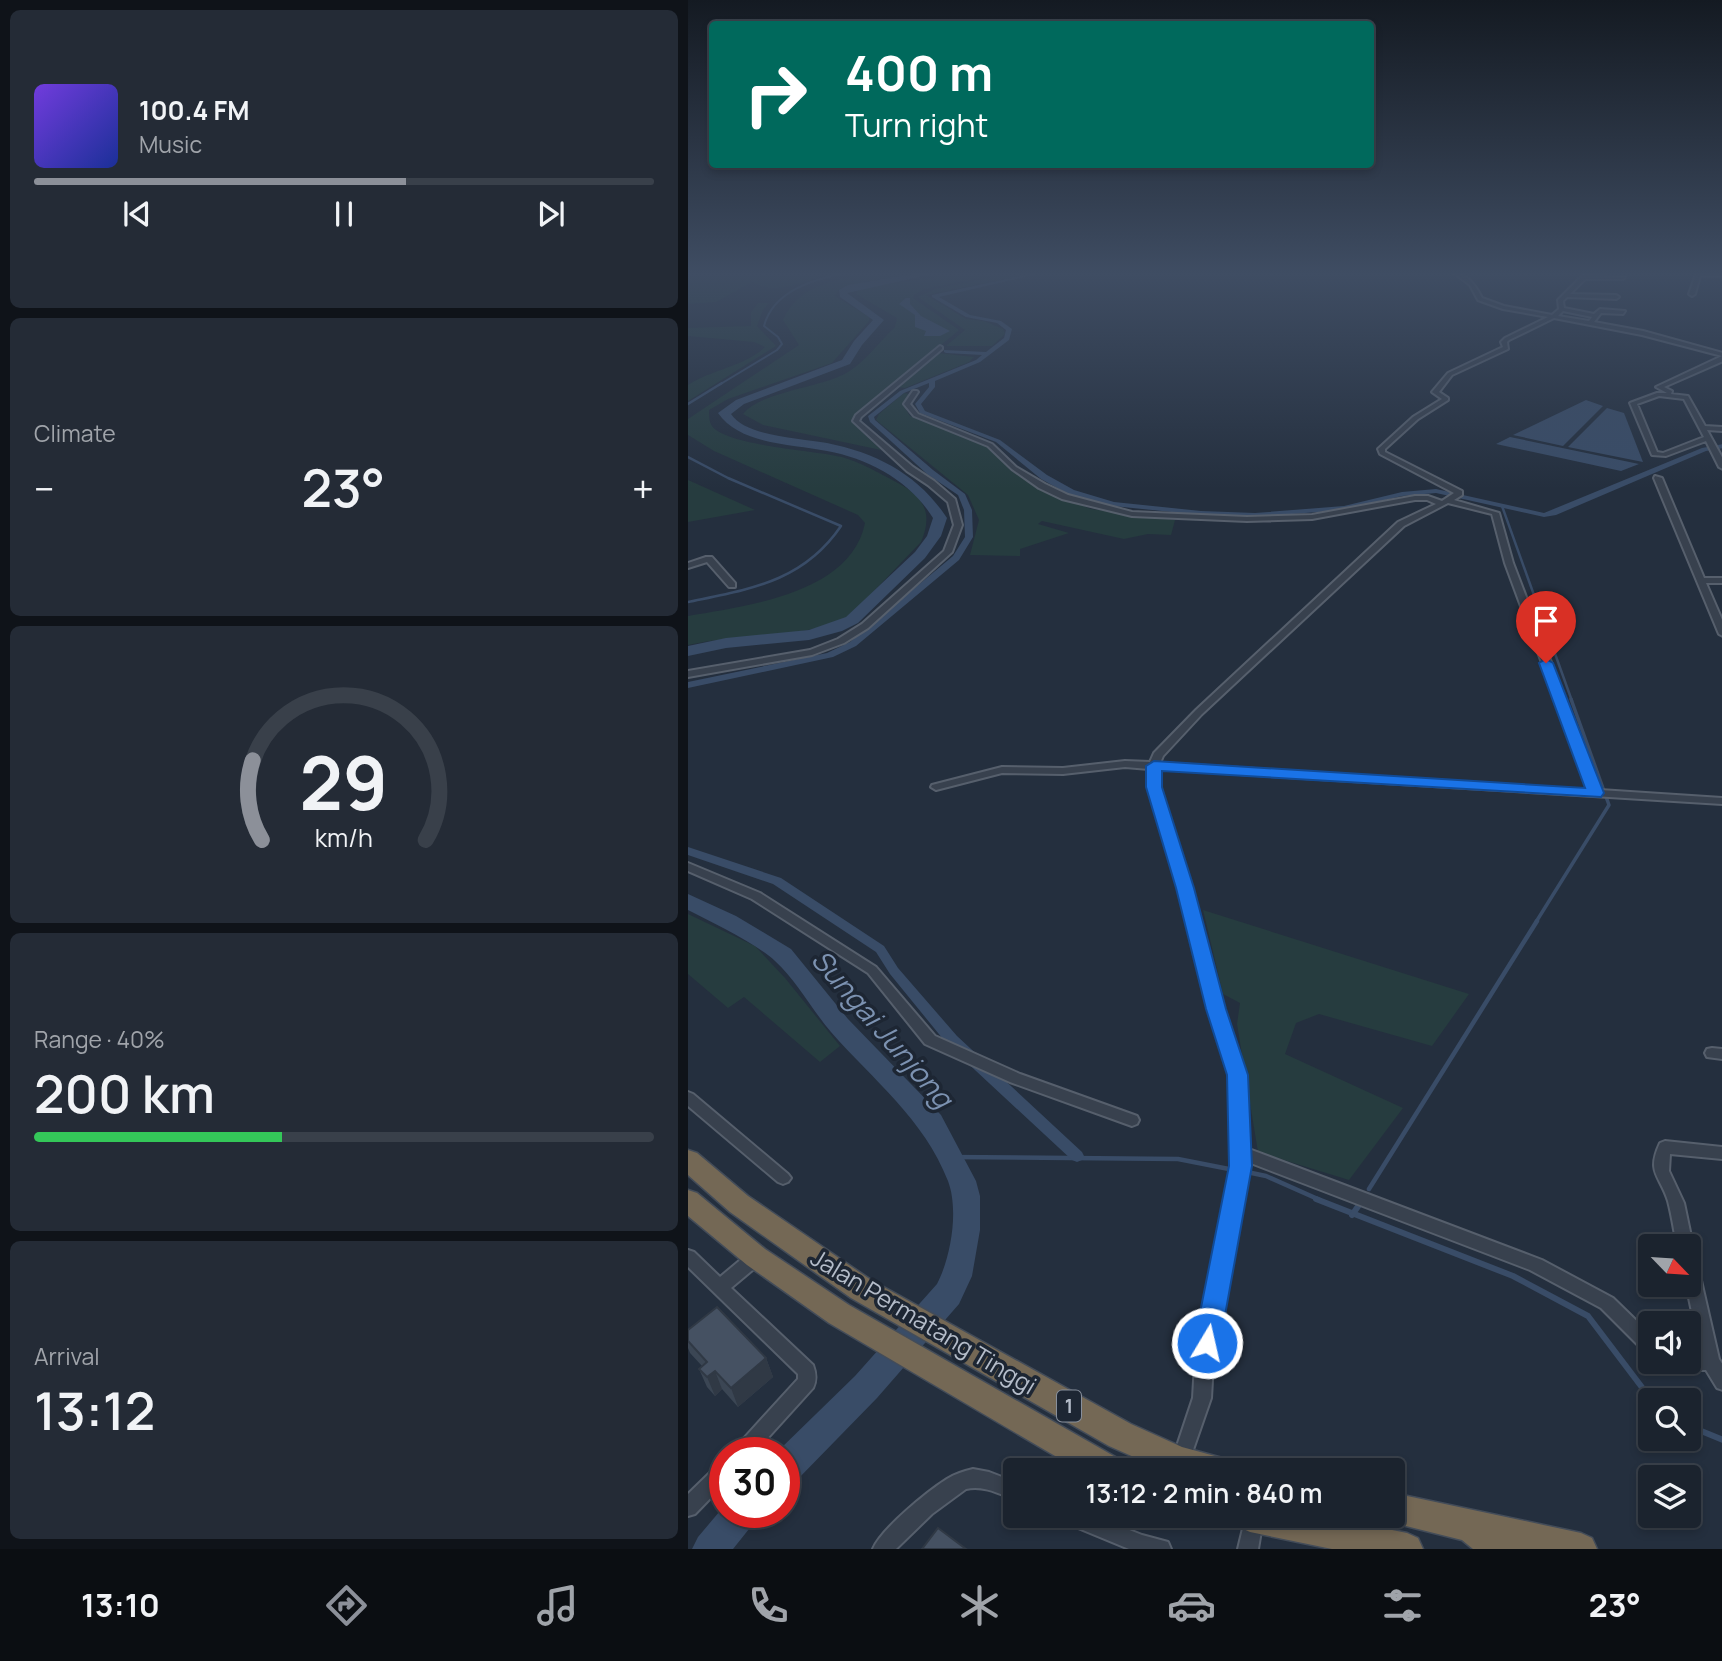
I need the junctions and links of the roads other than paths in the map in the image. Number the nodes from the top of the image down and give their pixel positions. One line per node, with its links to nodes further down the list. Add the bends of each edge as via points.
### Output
1 (1505, 345): 12 (street, via 1450,374 1435,392 1446,399 1381,449 1387,458)
2 (1688, 345): 4 (street)
3 (940, 348): 18 (street, via 856,421 952,501 958,524 948,552 865,626 841,641 812,652)
4 (1722, 357): 6 (street, via 1659,387)
5 (915, 392): 12 (street, via 907,404 916,415 990,444 1014,468 1042,486 1065,497 1132,514 1312,517 1415,498)
6 (1686, 397): 7 (street); 9 (street, via 1659,394 1633,403 1654,454)
7 (1702, 428): 8 (street); 9 (street)
8 (1722, 429)
9 (1710, 444): 10 (street)
10 (1722, 467)
11 (1658, 478): 14 (street)
12 (1450, 499): 19 (street, via 1401,524 1362,559 1191,720 1158,755); 21 (street, via 1495,513 1509,563)
13 (688, 566): 16 (street, via 710,559)
14 (1700, 580): 15 (street); 17 (street)
15 (1722, 581)
16 (732, 585)
17 (1722, 634)
18 (688, 674)
19 (1154, 766): 20 (street, via 1002,770); 21 (street); 28 (street, via 1154,787 1238,1075)
20 (936, 788)
21 (1597, 793): 22 (street)
22 (1722, 801)
23 (688, 867): 25 (street, via 756,896 872,970 930,1040 969,1060)
24 (688, 1098): 29 (street)
25 (1132, 1120)
26 (1722, 1153): 31 (street, via 1665,1147 1660,1175 1675,1199)
27 (688, 1160): 42 (highway, Jalan Permatang Tinggi / 1, via 739,1204 861,1289 1120,1435)
28 (1240, 1166): 36 (street, via 1536,1265 1607,1303); 43 (street, via 1211,1316 1202,1398)
29 (783, 1178)
30 (692, 1211): 33 (highway, Jalan Permatang Tinggi / 1)
31 (1682, 1234)
32 (688, 1257): 34 (street)
33 (756, 1257): 34 (street); 41 (highway, Jalan Permatang Tinggi / 1, via 839,1314)
34 (719, 1288): 40 (street, via 807,1371 806,1382)
35 (1697, 1297): 38 (street)
36 (1638, 1333)
37 (1701, 1362): 38 (street)
38 (1711, 1362): 39 (street)
39 (1722, 1382)
40 (756, 1437)
41 (1087, 1458)
42 (1171, 1458)
43 (1181, 1458)
44 (709, 1486): 46 (street)
45 (1003, 1486): 52 (street, via 972,1478 955,1484)
46 (688, 1507)
47 (1405, 1511): 48 (highway)
48 (1467, 1524): 58 (highway, via 1482,1534); 59 (highway)
49 (1102, 1528): 55 (street)
50 (1251, 1528): 56 (street)
51 (1308, 1528): 57 (highway)
52 (898, 1533): 53 (street); 54 (street)
53 (875, 1549)
54 (883, 1549)
55 (1161, 1549)
56 (1248, 1549)
57 (1407, 1549)
58 (1492, 1549)
59 (1582, 1549)

